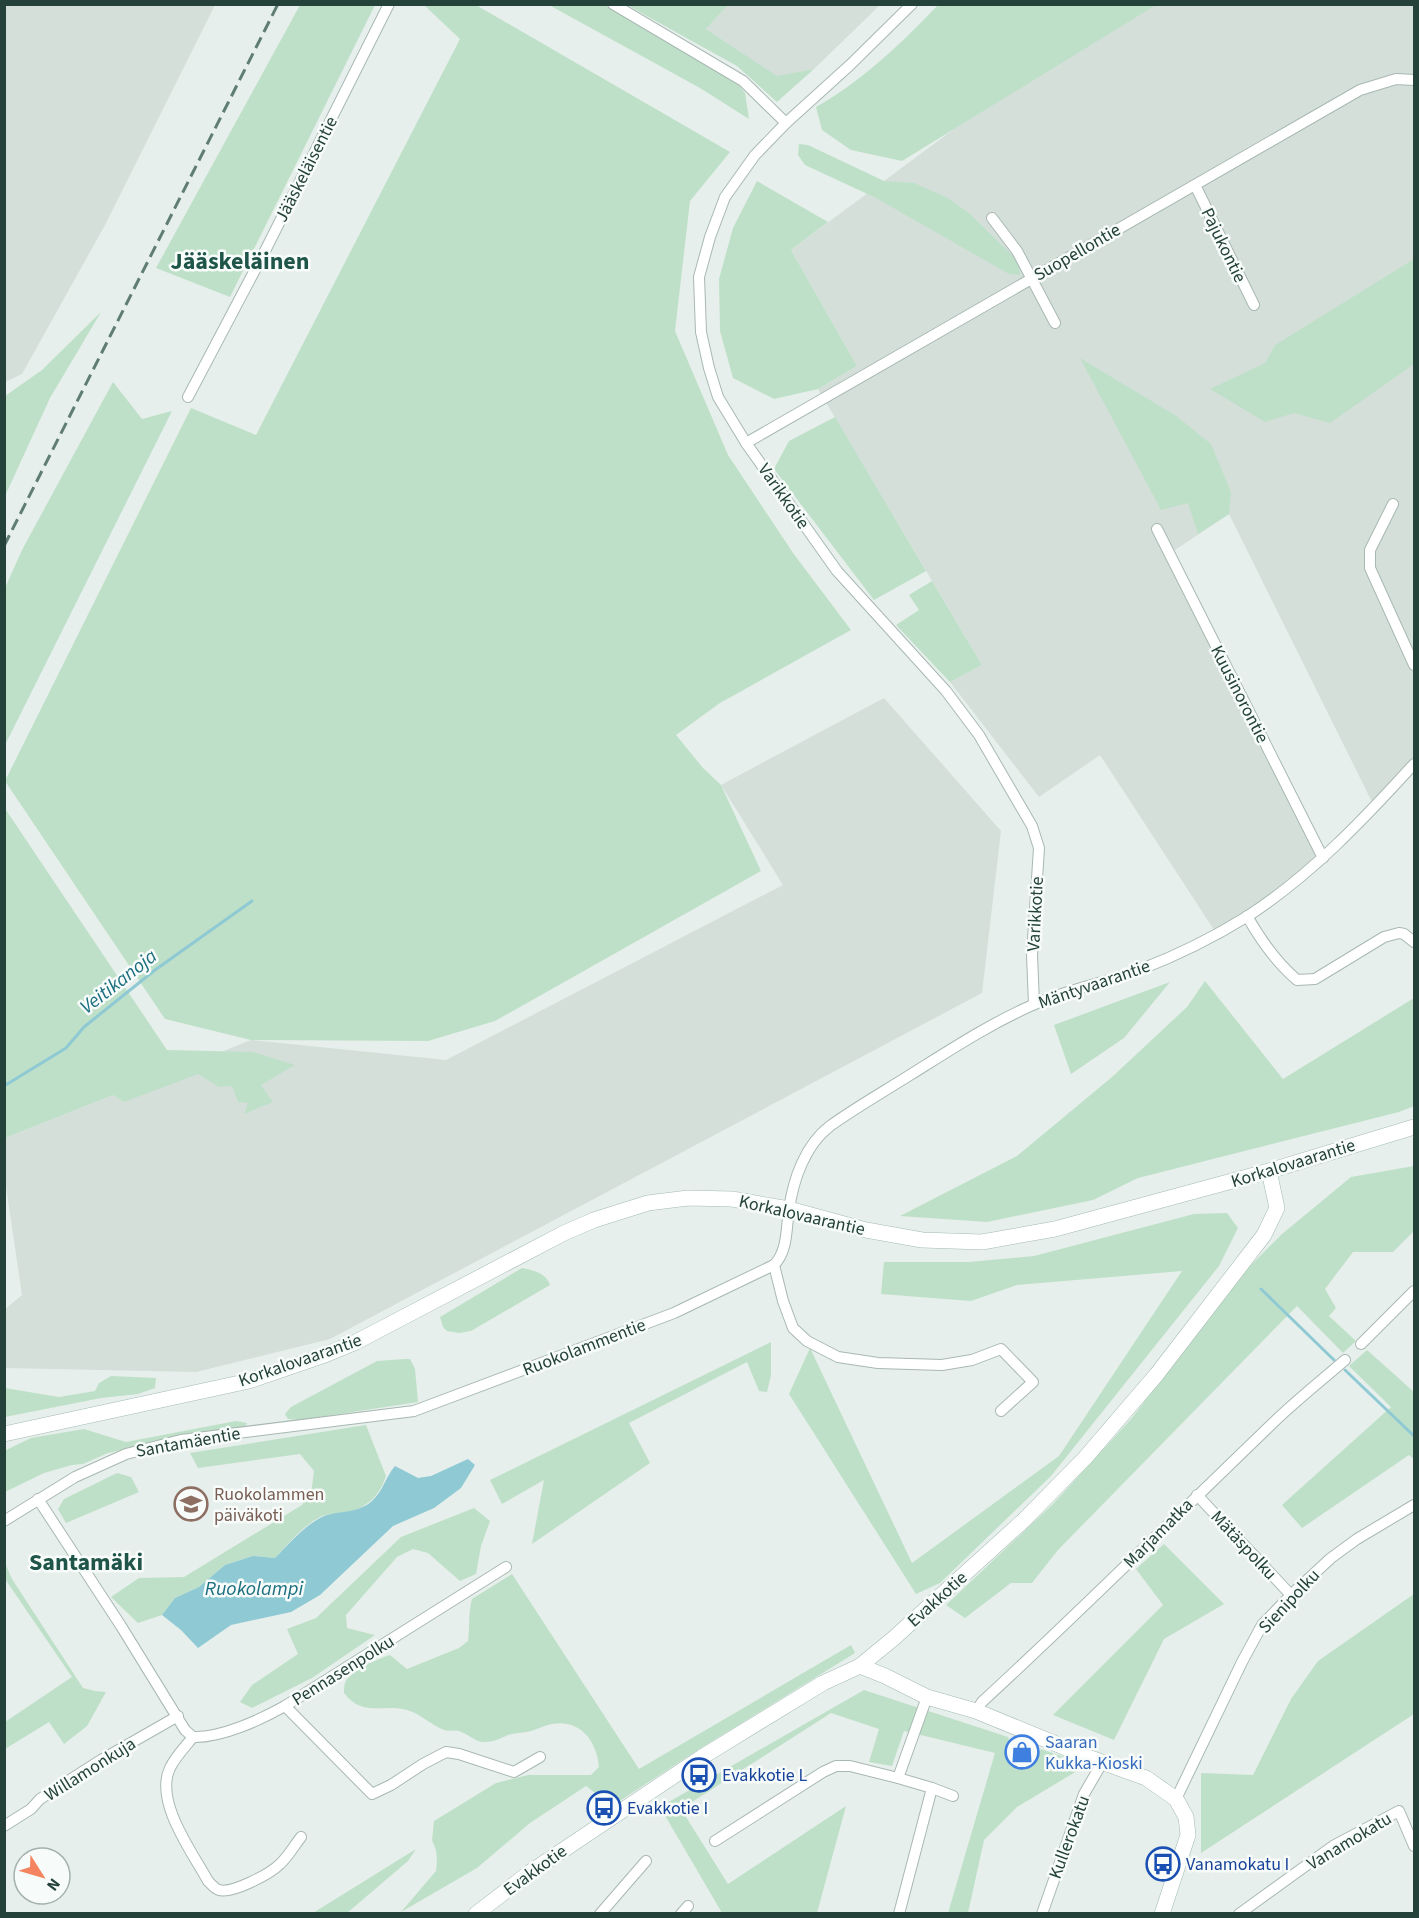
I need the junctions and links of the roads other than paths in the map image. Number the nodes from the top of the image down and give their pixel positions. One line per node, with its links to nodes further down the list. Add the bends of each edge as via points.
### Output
1 (389, 4): 11 (street, Jääskeläisentie)
2 (613, 4): 5 (street, via 743,81)
3 (912, 4): 5 (street, Varikkotie)
4 (1414, 80): 6 (street, Suopellontie, via 1396,79 1360,90)
5 (786, 123): 12 (street, Varikkotie, via 755,155 725,197 699,277 701,332 709,368 718,397)
6 (1195, 185): 8 (street, Suopellontie); 9 (street, Pajukontie)
7 (992, 218): 8 (street)
8 (1032, 278): 10 (street); 12 (street, Suopellontie)
9 (1254, 305)
10 (1054, 323)
11 (188, 398)
12 (747, 443): 20 (street, Varikkotie, via 837,572 946,691 996,763 1032,826 1039,848 1032,955)
13 (1393, 504): 15 (street, via 1370,550 1370,568)
14 (1157, 529): 17 (street, Kuusinorontie)
15 (1414, 665)
16 (1414, 764): 17 (street, Mäntyvaarantie)
17 (1323, 858): 18 (street, Mäntyvaarantie)
18 (1247, 916): 19 (street, via 1285,970 1297,980 1315,979 1384,937 1399,933); 20 (street, Mäntyvaarantie, via 1190,948 1139,970)
19 (1414, 942)
20 (1034, 1004): 23 (street, Mäntyvaarantie, via 961,1043 827,1128 808,1149)
21 (1414, 1127): 22 (street, Korkalovaarantie)
22 (1269, 1171): 23 (street, Korkalovaarantie, via 1055,1229 982,1242 922,1240); 39 (street, Evakkotie, via 1277,1208 1264,1235 1157,1374 1085,1458 1024,1520)
23 (789, 1209): 24 (street, Mäntyvaarantie, via 787,1234 780,1259); 29 (street, Korkalovaarantie, via 732,1199 688,1198 648,1203 564,1233 322,1356 249,1380)
24 (774, 1265): 28 (street, via 793,1328 807,1341 838,1357 942,1365 972,1360 1001,1349 1033,1382); 30 (street, Ruokolammentie, via 663,1317 440,1402)
25 (1414, 1291): 26 (street)
26 (1361, 1344)
27 (1345, 1360): 33 (street, Marjamatka)
28 (1001, 1411)
29 (108, 1412): 31 (street, Korkalovaarantie, via 93,1410); 32 (street, Korkalovaarantie)
30 (388, 1414): 34 (street, Santamäentie, via 181,1440 126,1454)
31 (4, 1424)
32 (4, 1434)
33 (1197, 1495): 38 (street, Mätäspolku); 42 (street, Marjamatka)
34 (38, 1499): 36 (street, Santamäentie); 43 (street)
35 (1414, 1505): 38 (street, Sienipolku, via 1331,1558)
36 (4, 1521)
37 (506, 1567): 41 (street, Pennasenpolku)
38 (1291, 1595): 50 (street, Sienipolku, via 1262,1625)
39 (860, 1666): 40 (street); 56 (street, Evakkotie, via 823,1683 702,1756 529,1873)
40 (927, 1697): 42 (street); 47 (street)
41 (285, 1706): 44 (street, Pennasenpolku, via 216,1734); 45 (street, via 372,1794 446,1752 514,1772)
42 (976, 1711): 46 (street)
43 (178, 1716): 44 (street); 51 (street, Willamonkuja, via 84,1771)
44 (193, 1737): 52 (street, via 170,1767 167,1796 173,1816 216,1889 256,1880 280,1864)
45 (540, 1757)
46 (1102, 1763): 50 (street, via 1146,1778); 59 (street, Kullerokatu, via 1084,1794)
47 (898, 1778): 48 (street); 53 (street, via 837,1766)
48 (932, 1788): 49 (street); 58 (street)
49 (953, 1796)
50 (1176, 1799): 60 (street, via 1186,1817 1188,1835)
51 (4, 1826)
52 (301, 1838)
53 (715, 1841)
54 (1414, 1846): 61 (street, Vanamokatu, via 1399,1811 1334,1846)
55 (646, 1861): 57 (street)
56 (476, 1914)
57 (600, 1914)
58 (899, 1914)
59 (1042, 1914)
60 (1162, 1914)
61 (1239, 1914)

